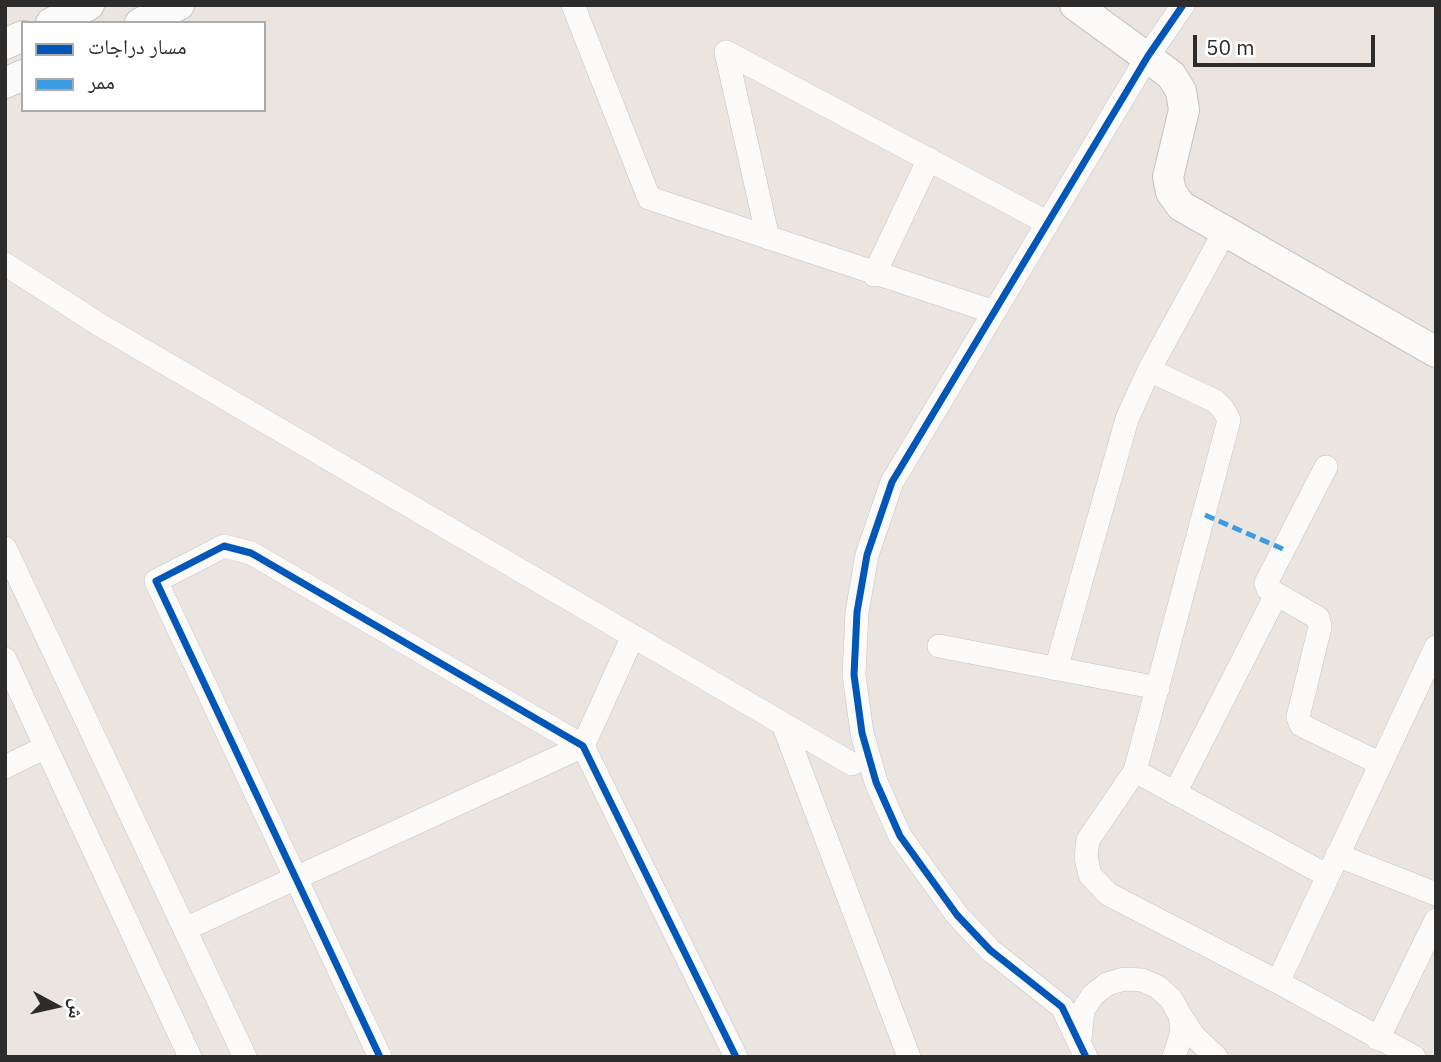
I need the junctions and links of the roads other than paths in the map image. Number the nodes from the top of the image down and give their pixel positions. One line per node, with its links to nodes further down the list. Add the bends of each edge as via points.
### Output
1 (89, 5): 6 (street)
2 (179, 5): 7 (street)
3 (573, 5): 16 (street, via 649,198)
4 (1075, 5): 10 (street)
5 (1183, 5): 10 (street)
6 (55, 21)
7 (144, 21)
8 (21, 37): 9 (street)
9 (5, 44)
10 (1148, 57): 14 (street); 15 (street, via 1171,75 1181,91 1184,110 1171,160 1171,192 1181,206)
11 (21, 76): 12 (street)
12 (5, 83)
13 (929, 159): 14 (street); 16 (street, via 726,52); 18 (street)
14 (1048, 223): 19 (street)
15 (1225, 231): 20 (street); 21 (street)
16 (768, 238): 18 (street)
17 (5, 264): 25 (street, via 111,332)
18 (874, 275): 19 (street)
19 (994, 312): 46 (street, via 892,482 865,566 854,675 865,745 900,836 957,915 990,950)
20 (1436, 352)
21 (1149, 370): 29 (street, via 1127,419); 30 (street, via 1215,401 1229,420)
22 (1326, 467): 24 (street, via 1267,577 1268,589)
23 (5, 548): 44 (street)
24 (1276, 595): 35 (street, via 1318,618 1320,627 1298,717 1301,725); 38 (street)
25 (633, 636): 31 (street); 32 (street)
26 (939, 646): 29 (street)
27 (1436, 647): 35 (street)
28 (5, 659): 33 (street)
29 (1056, 669): 30 (street)
30 (1158, 688): 37 (street)
31 (783, 724): 34 (street); 55 (street)
32 (583, 746): 41 (street); 41 (street, via 251,553 224,546 156,581); 54 (street)
33 (46, 747): 36 (street); 51 (street)
34 (852, 764)
35 (1381, 764): 39 (street)
36 (5, 766)
37 (1135, 771): 38 (street); 45 (street, via 1088,840 1090,875 1108,894)
38 (1175, 793): 40 (street)
39 (1338, 855): 40 (street); 42 (street)
40 (1328, 876): 45 (street)
41 (298, 878): 44 (street); 53 (street)
42 (1436, 894)
43 (1436, 920): 49 (street)
44 (185, 929): 52 (street)
45 (1278, 982): 49 (street)
46 (1034, 983): 47 (street, via 1062,992 1084,992); 50 (street, via 1062,1007)
47 (1107, 984): 48 (street, via 1142,980 1158,987); 50 (street, via 1083,1010)
48 (1180, 1015): 56 (street, via 1182,1032); 57 (street)
49 (1378, 1039): 58 (street)
50 (1083, 1050)
51 (190, 1057)
52 (245, 1057)
53 (380, 1057)
54 (736, 1057)
55 (909, 1057)
56 (1174, 1057)
57 (1216, 1057)
58 (1414, 1057)

